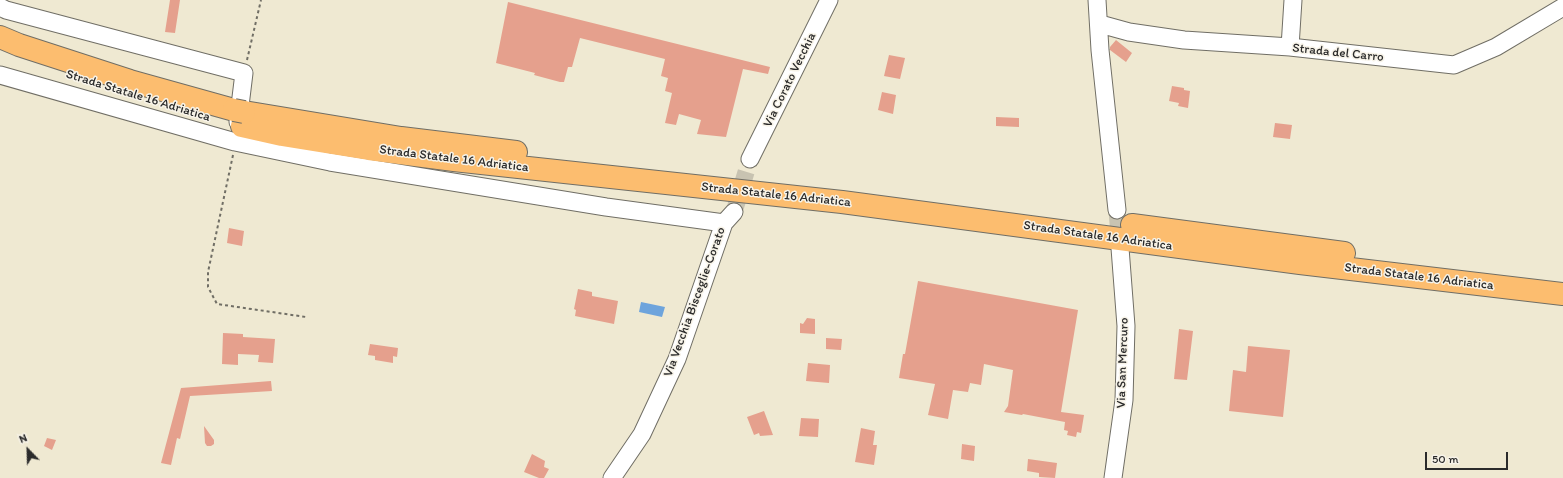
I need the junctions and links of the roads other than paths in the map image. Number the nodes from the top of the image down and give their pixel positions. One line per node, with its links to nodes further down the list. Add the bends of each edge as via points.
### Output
1 (829, 0): 12 (street, Via Corato Vecchia)
2 (1097, 0): 6 (street)
3 (1293, 0): 8 (street)
4 (0, 7): 11 (street, via 244,73)
5 (1563, 7): 8 (street, Strada del Carro, via 1496,47 1454,65)
6 (1100, 24): 8 (street, Strada del Carro, via 1129,32 1184,40); 13 (street, via 1100,50)
7 (0, 37): 11 (highway, Strada Statale 16 Adriatica, via 130,81)
8 (1290, 47)
9 (0, 51): 11 (highway, Strada Statale 16 Adriatica, via 194,114)
10 (0, 75): 11 (street)
11 (238, 123): 15 (highway, Strada Statale 16 Adriatica, via 401,138 706,174 932,204 1170,230); 16 (highway, Strada Statale 16 Adriatica, via 282,135 454,160 842,202 1300,263); 17 (street, Via Vecchia Bisceglie-Corato, via 330,162 606,207 729,217 677,359 642,434)
12 (750, 159)
13 (1116, 210)
14 (1120, 248): 18 (street, Via San Mercuro, via 1126,326 1124,400)
15 (1563, 280)
16 (1563, 294)
17 (612, 478)
18 (1112, 478)

